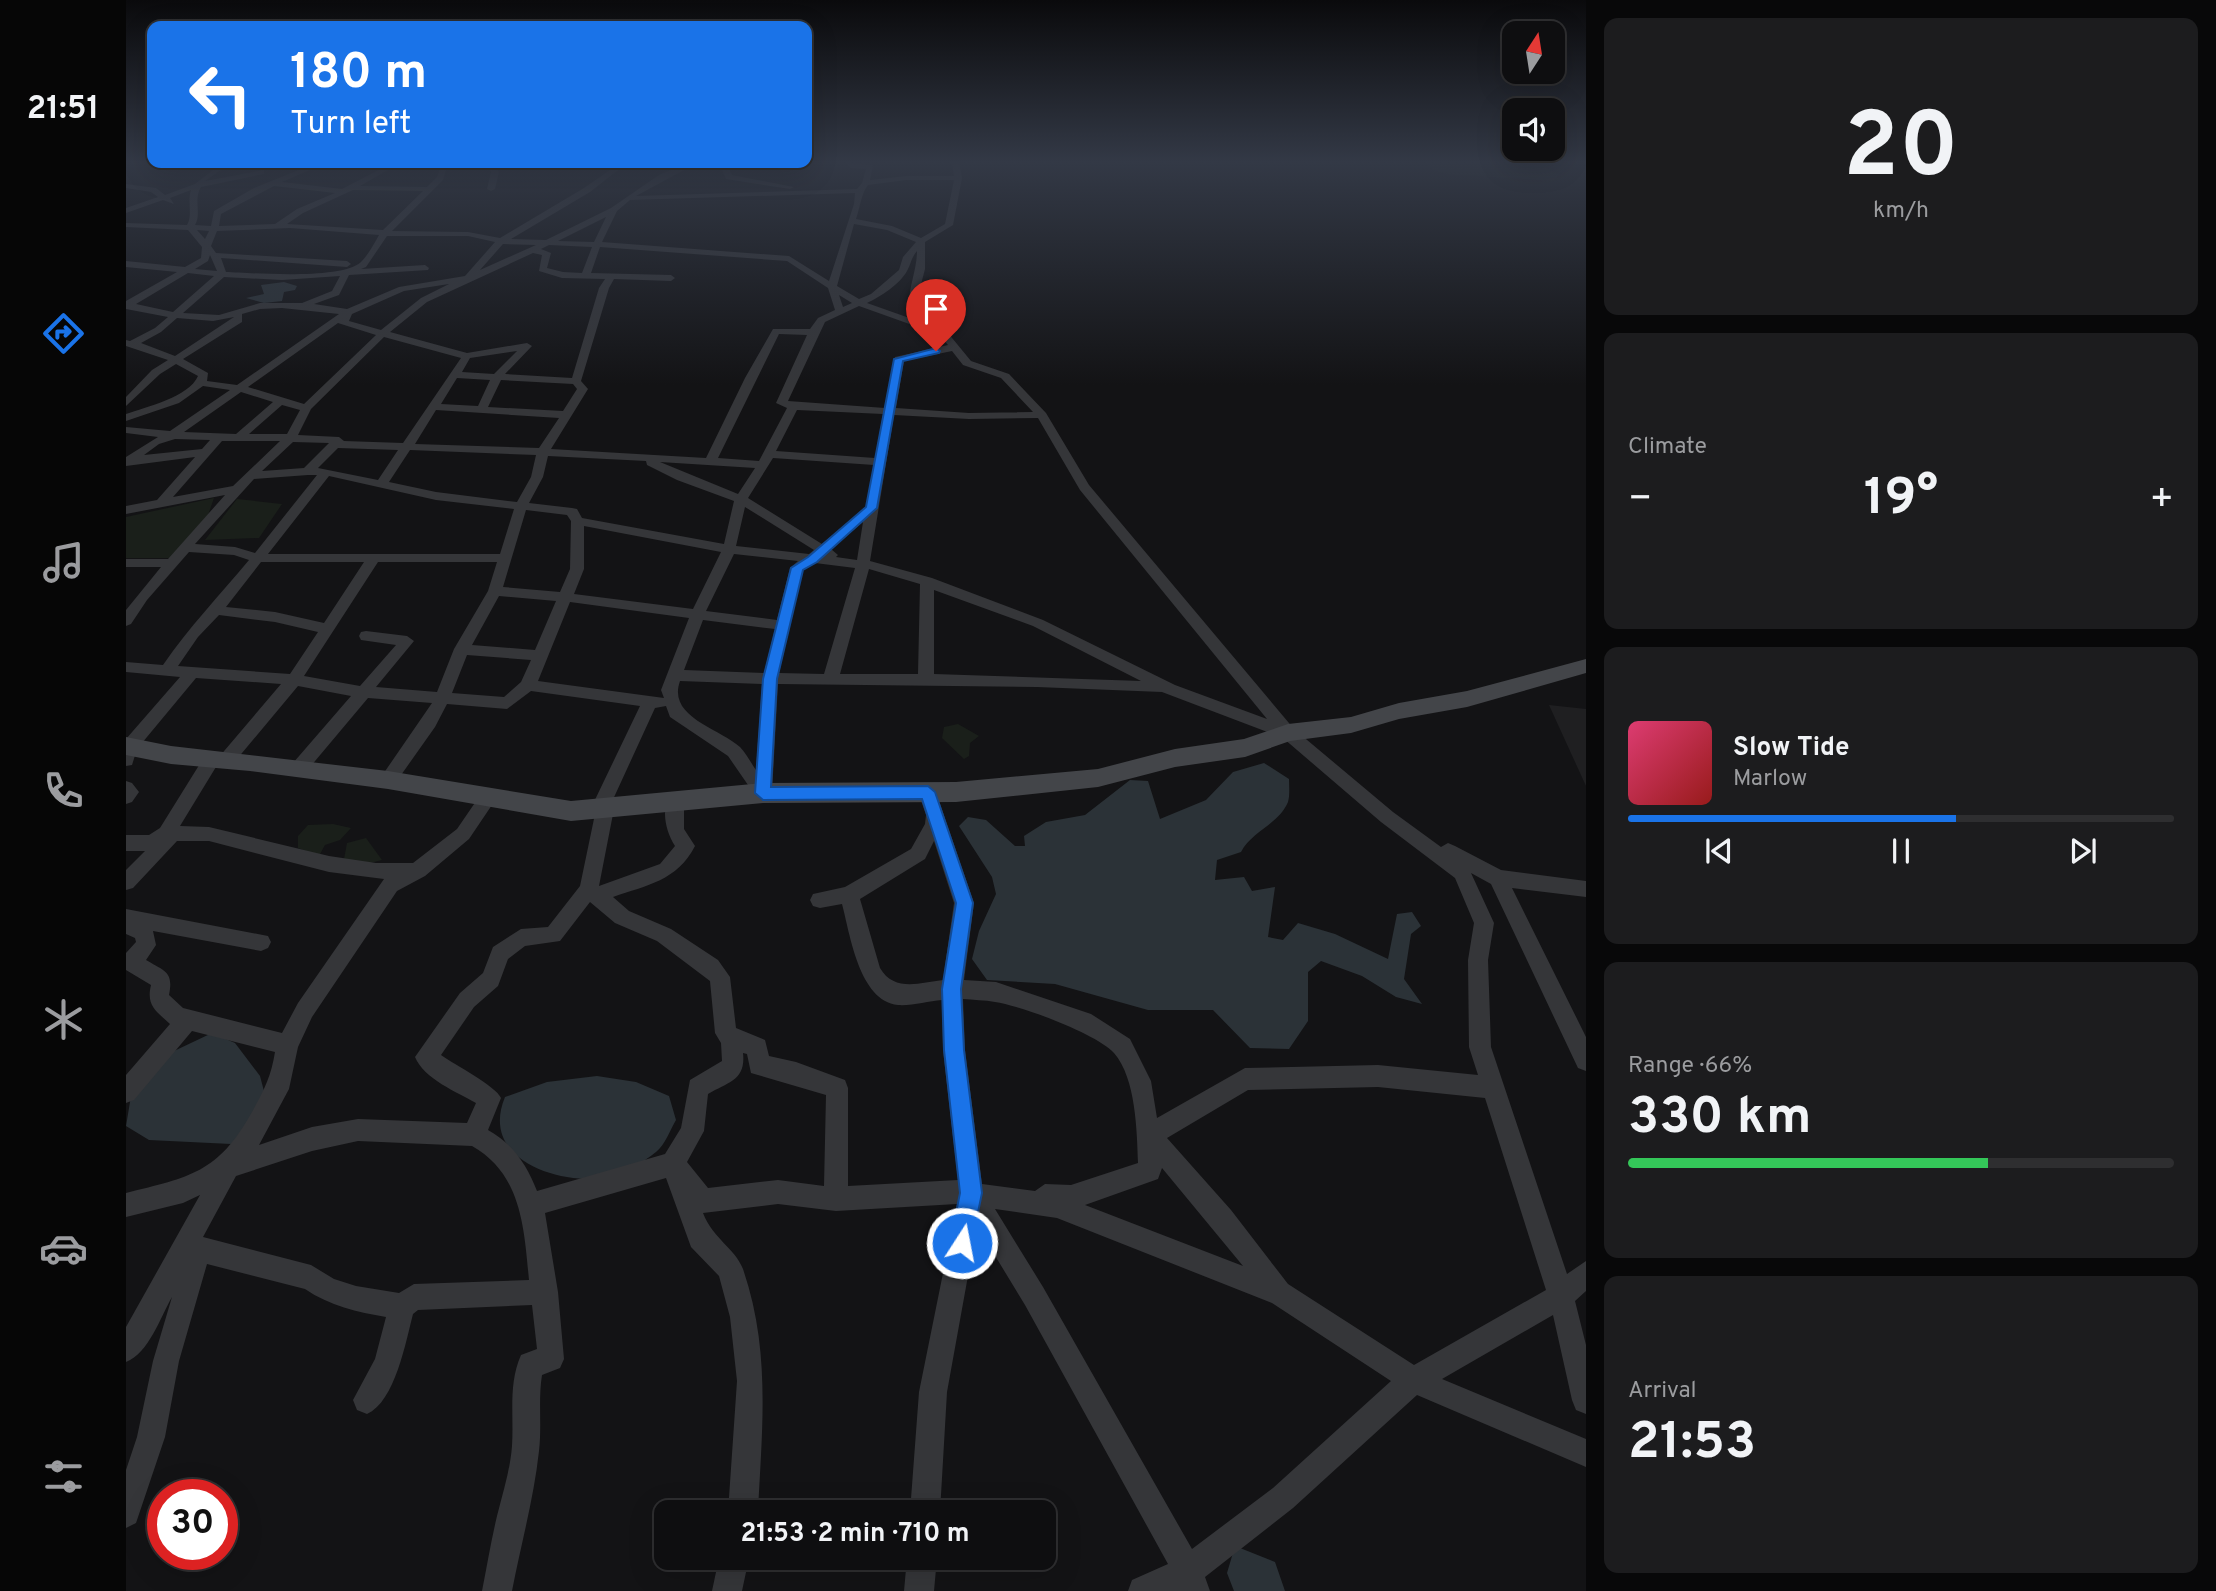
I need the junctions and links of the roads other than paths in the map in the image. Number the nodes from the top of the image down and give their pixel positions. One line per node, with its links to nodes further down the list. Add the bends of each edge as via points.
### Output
1 (199, 236): 13 (street)
2 (209, 236): 13 (street)
3 (384, 236): 20 (street)
4 (479, 236): 11 (street)
5 (509, 236): 11 (street)
6 (562, 236): 14 (street)
7 (601, 236): 15 (street)
8 (848, 236): 30 (street)
9 (909, 236): 12 (street)
10 (929, 236): 12 (street)
11 (501, 241): 14 (street); 28 (street)
12 (921, 241): 33 (street, via 907,257 903,271); 41 (street, via 914,307 931,318)
13 (205, 242): 17 (street); 21 (street, via 205,259)
14 (547, 244): 15 (street); 16 (street)
15 (596, 245): 25 (street); 30 (street, via 789,259)
16 (533, 250): 25 (street, via 547,253 542,269); 28 (street)
17 (214, 256): 20 (street); 22 (street)
18 (126, 264): 19 (street)
19 (145, 265): 21 (street); 24 (street)
20 (363, 265): 23 (street)
21 (189, 269): 22 (street); 34 (street)
22 (222, 274): 26 (street); 38 (street)
23 (345, 274): 26 (street); 31 (street, via 425,268); 32 (street)
24 (126, 275)
25 (586, 275): 27 (street)
26 (297, 276): 32 (street, via 320,280)
27 (611, 276): 29 (street); 49 (street)
28 (468, 278): 31 (street); 42 (street, via 425,300)
29 (671, 278)
30 (832, 287): 33 (street); 37 (street)
31 (402, 289): 36 (street)
32 (336, 293): 35 (street); 36 (street)
33 (859, 303): 37 (street); 41 (street)
34 (126, 305): 38 (street)
35 (303, 306): 36 (street); 39 (street, via 261,306)
36 (348, 312): 42 (street, via 343,323); 51 (street)
37 (840, 312): 40 (street, via 821,320)
38 (177, 315): 39 (street); 43 (street)
39 (239, 315): 46 (street, via 239,320)
40 (813, 332): 54 (street, via 782,403); 74 (street, via 776,331)
41 (940, 332): 44 (street)
42 (383, 333): 45 (street); 56 (street)
43 (129, 343): 46 (street)
44 (954, 346): 58 (street, via 899,359); 60 (street, via 967,363 1005,376)
45 (467, 356): 47 (street); 48 (street, via 527,346)
46 (174, 359): 50 (street, via 204,375); 53 (street)
47 (455, 375): 48 (street); 55 (street)
48 (497, 377): 49 (street); 57 (street)
49 (576, 381): 59 (street, via 583,389)
50 (201, 383): 51 (street); 61 (street, via 175,401)
51 (239, 388): 52 (street); 64 (street)
52 (281, 400): 56 (street); 66 (street)
53 (126, 402)
54 (793, 406): 58 (street); 72 (street)
55 (435, 407): 57 (street); 68 (street)
56 (306, 408): 63 (street)
57 (481, 411): 59 (street)
58 (888, 412): 60 (street); 75 (street)
59 (567, 415): 70 (street)
60 (1042, 415): 122 (street, via 1084,487)
61 (126, 418)
62 (126, 430): 64 (street)
63 (292, 436): 66 (street); 67 (street, via 340,440); 78 (street)
64 (170, 437): 65 (street); 73 (street)
65 (219, 437): 66 (street); 69 (street)
66 (238, 438)
67 (335, 444): 68 (street); 76 (street)
68 (408, 447): 70 (street); 79 (street)
69 (205, 452): 73 (street); 82 (street)
70 (544, 452): 71 (street); 83 (street)
71 (642, 457): 74 (street); 81 (street)
72 (766, 460): 74 (street); 75 (street); 81 (street)
73 (127, 461)
74 (710, 462)
75 (881, 462): 84 (street)
76 (308, 471): 77 (street); 78 (street)
77 (326, 472): 79 (street); 90 (street)
78 (251, 476): 80 (street)
79 (381, 485): 83 (street)
80 (237, 489): 82 (street); 87 (street)
81 (741, 499): 88 (street); 89 (street)
82 (162, 502): 85 (street)
83 (521, 508): 86 (street, via 572,512); 91 (street)
84 (872, 508): 89 (street); 95 (street)
85 (126, 510)
86 (578, 521): 88 (street); 98 (street, via 577,569)
87 (187, 548): 90 (street, via 235,551); 94 (street)
88 (729, 549): 89 (street); 100 (street)
89 (817, 555): 95 (street); 102 (street, via 797,568)
90 (258, 558): 92 (street); 99 (street)
91 (504, 558): 92 (street); 97 (street)
92 (373, 559): 103 (street)
93 (126, 563): 94 (street)
94 (173, 563): 101 (street)
95 (858, 564): 96 (street); 115 (street)
96 (927, 581): 113 (street); 117 (street, via 1038,623)
97 (495, 591): 98 (street); 105 (street)
98 (564, 597): 100 (street); 106 (street)
99 (216, 610): 103 (street); 109 (street)
100 (698, 613): 102 (street); 111 (street)
101 (126, 621)
102 (782, 625): 112 (street)
103 (328, 629): 114 (street)
104 (366, 636): 118 (street, via 407,641)
105 (463, 649): 106 (street); 119 (street)
106 (539, 655): 116 (street)
107 (1586, 666): 122 (street, via 1467,699 1351,725)
108 (126, 667): 109 (street)
109 (168, 669): 110 (street)
110 (193, 671): 114 (street); 123 (street)
111 (675, 675): 112 (street); 121 (street, via 670,690)
112 (770, 679): 115 (street); 128 (street)
113 (926, 679): 115 (street); 117 (street, via 1079,681)
114 (294, 680): 118 (street); 124 (street)
115 (830, 680)
116 (528, 685): 119 (street, via 507,703); 120 (street)
117 (1169, 689): 122 (street)
118 (364, 692): 119 (street); 125 (street)
119 (442, 699): 126 (street)
120 (649, 703): 121 (street); 133 (street)
121 (674, 705): 128 (street, via 676,713 733,752)
122 (1288, 733): 132 (street, via 1245,748 1175,758 1098,778); 134 (street)
123 (127, 751): 124 (street)
124 (219, 759): 125 (street); 135 (street)
125 (299, 768): 126 (street)
126 (388, 780): 129 (street)
127 (126, 788): 130 (street, via 130,792)
128 (763, 793): 131 (street); 132 (street)
129 (489, 796): 133 (street, via 571,811); 137 (street, via 463,834)
130 (126, 797)
131 (675, 801): 133 (street); 141 (street, via 674,831 686,845 667,870)
132 (931, 803): 142 (street, via 934,824 918,854); 147 (street, via 964,903)
133 (601, 806): 141 (street, via 604,814 592,864)
134 (1387, 817): 138 (street); 152 (street, via 1462,873 1484,923 1478,960 1480,1047)
135 (166, 833): 136 (street, via 153,844); 137 (street, via 209,834 376,872); 139 (street, via 168,840)
136 (126, 843)
137 (418, 870): 150 (street, via 390,885 304,1010)
138 (1498, 878): 140 (street); 151 (street)
139 (126, 882)
140 (1586, 889)
141 (593, 892): 149 (street, via 622,917 664,935 720,976 726,1033); 154 (street, via 553,935 521,939 500,953 491,979 467,1000 426,1057 490,1098)
142 (849, 895): 143 (street); 147 (street, via 863,952 878,984 897,995)
143 (820, 900)
144 (126, 918): 146 (street)
145 (126, 925): 148 (street, via 144,933 146,946 131,962 162,981 158,998 177,1017)
146 (261, 942)
147 (952, 989): 155 (street, via 996,992 1091,1024 1122,1046 1140,1081); 158 (street, via 954,1050)
148 (188, 1020): 150 (street); 153 (street)
149 (731, 1038): 156 (street, via 734,1067 698,1088 692,1131); 159 (street, via 757,1047 759,1065 837,1088)
150 (287, 1045): 157 (street, via 281,1081 250,1138)
151 (1586, 1060)
152 (1493, 1088): 155 (street, via 1378,1076 1245,1079); 166 (street)
153 (126, 1093)
154 (474, 1135): 157 (street, via 358,1130 312,1139); 161 (street, via 491,1143 518,1173)
155 (1149, 1136): 158 (street, via 1150,1171 1084,1193 1071,1197); 165 (street)
156 (673, 1164): 159 (street, via 703,1201 778,1192); 161 (street); 173 (street, via 700,1238 730,1269 743,1317 751,1381)
157 (228, 1167): 160 (street, via 183,1191); 162 (street)
158 (971, 1193): 159 (street); 165 (street, via 1057,1206); 174 (street, via 933,1392); 178 (street, via 1034,1296)
159 (836, 1199)
160 (126, 1205)
161 (531, 1205): 164 (street)
162 (192, 1246): 167 (street, via 311,1278 327,1289 356,1298); 168 (street); 175 (street, via 152,1437)
163 (1586, 1274): 166 (street)
164 (545, 1292): 167 (street, via 414,1297); 179 (street, via 551,1359 530,1364 521,1485)
165 (1280, 1293): 169 (street)
166 (1561, 1296): 169 (street); 171 (street)
167 (402, 1306): 170 (street, via 387,1364)
168 (126, 1349)
169 (1413, 1380): 172 (street); 178 (street)
170 (367, 1400)
171 (1586, 1400)
172 (1586, 1452)
173 (744, 1500)
174 (926, 1500)
175 (126, 1513)
176 (731, 1570): 180 (street)
177 (921, 1570): 181 (street)
178 (1192, 1581): 182 (street)
179 (497, 1591)
180 (727, 1591)
181 (919, 1591)
182 (1143, 1591)

